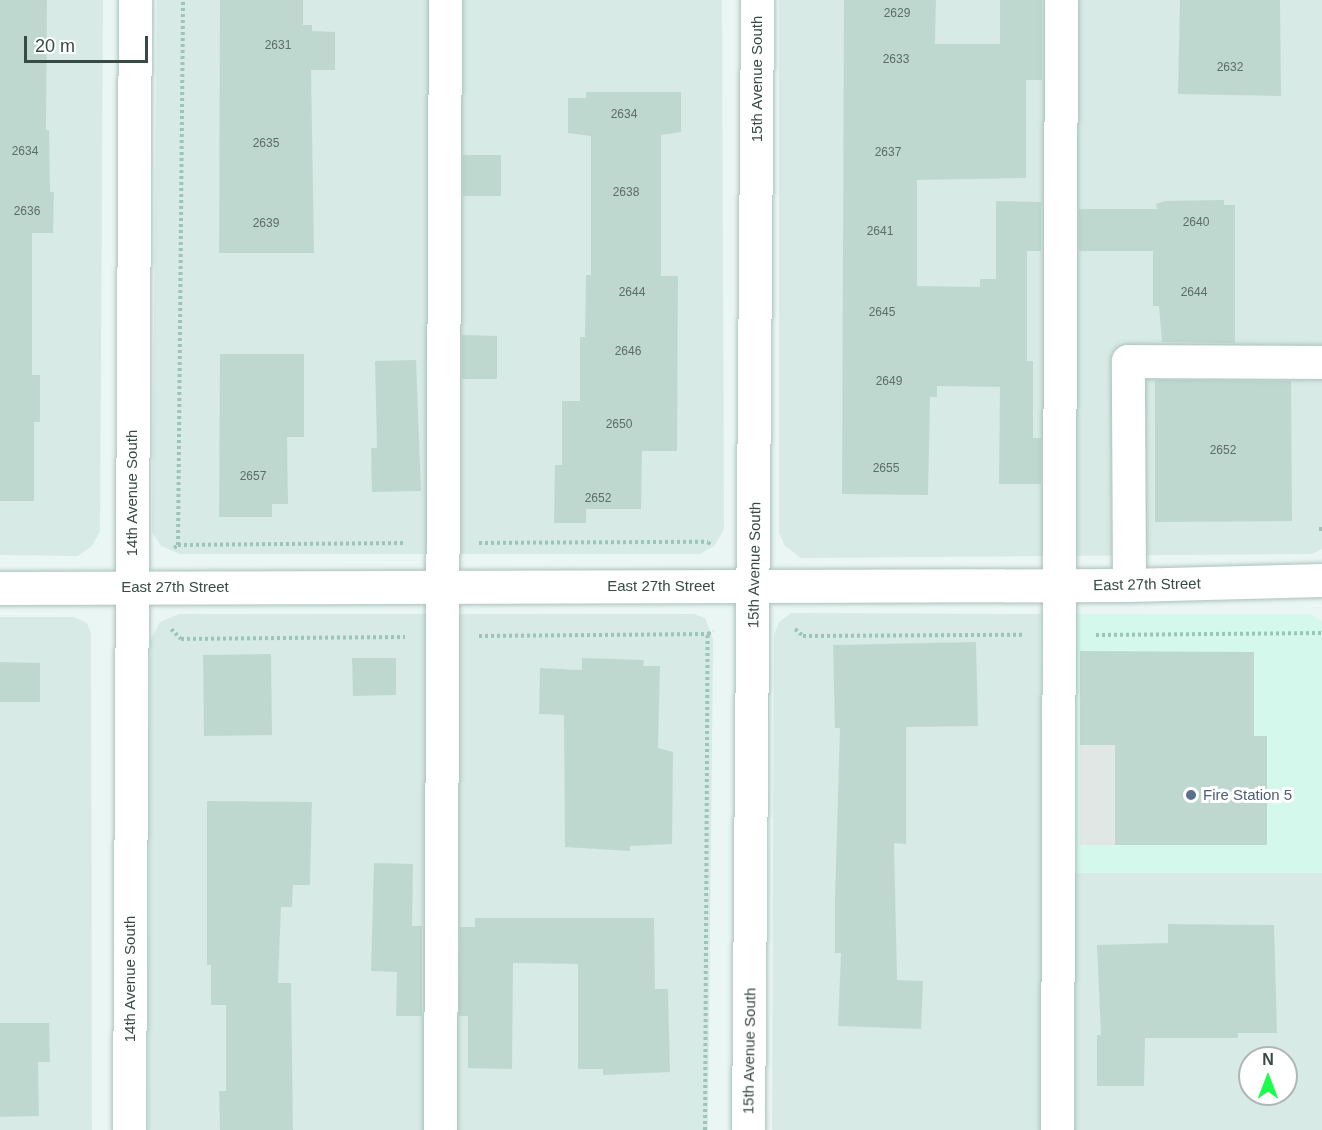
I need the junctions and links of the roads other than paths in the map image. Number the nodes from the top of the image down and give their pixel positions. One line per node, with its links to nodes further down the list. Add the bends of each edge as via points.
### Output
1 (135, 0): 10 (street, 14th Avenue South)
2 (445, 0): 11 (street)
3 (757, 0): 9 (street, 15th Avenue South)
4 (1061, 0): 7 (street)
5 (1322, 362): 8 (street, via 1128,362)
6 (1322, 580): 8 (street, East 27th Street)
7 (1059, 585): 8 (street, East 27th Street); 9 (street, East 27th Street); 16 (street)
8 (1129, 585)
9 (754, 586): 11 (street, East 27th Street); 15 (street, 15th Avenue South)
10 (132, 587): 11 (street, East 27th Street); 12 (street, East 27th Street); 13 (street, 14th Avenue South)
11 (442, 587): 14 (street)
12 (0, 588)
13 (129, 1130)
14 (440, 1130)
15 (748, 1130)
16 (1057, 1130)

